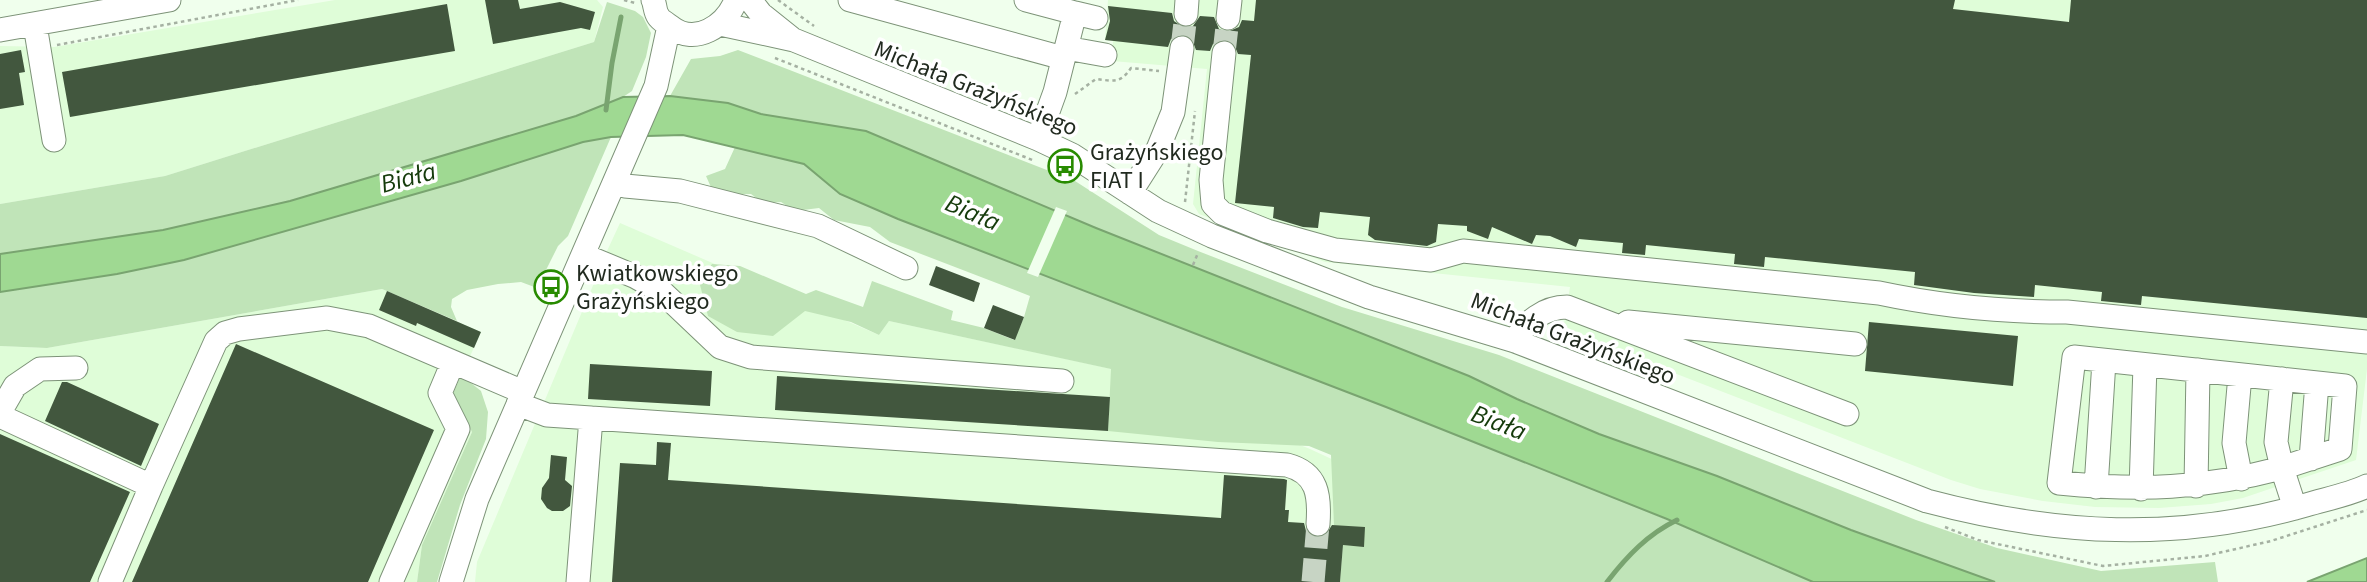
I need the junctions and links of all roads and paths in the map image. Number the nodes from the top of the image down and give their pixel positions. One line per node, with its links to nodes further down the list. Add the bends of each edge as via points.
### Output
1 (169, 0): 10 (street)
2 (298, 0): 16 (path)
3 (624, 0): 8 (path)
4 (736, 0): 9 (street)
5 (750, 0): 14 (street, Michała Grażyńskiego)
6 (849, 0): 18 (street, via 1043,55)
7 (1026, 0): 18 (street, via 1085,16)
8 (646, 2): 11 (street)
9 (720, 24): 13 (street); 14 (street, Michała Grażyńskiego)
10 (34, 25): 12 (street); 16 (street)
11 (669, 26): 13 (street, via 680,34); 20 (street)
12 (0, 30)
13 (694, 35): 20 (street)
14 (794, 40): 21 (street, Michała Grażyńskiego)
15 (1182, 48): 24 (street, via 1173,112 1158,149)
16 (39, 49): 22 (street)
17 (1224, 52): 31 (street, via 1211,180 1213,204 1267,231 1335,250 1431,260 1463,251 1879,292 1913,300)
18 (1065, 53): 19 (street); 21 (street)
19 (1105, 55)
20 (656, 86): 23 (street)
21 (1038, 139): 24 (street, Michała Grażyńskiego)
22 (54, 140)
23 (618, 175): 26 (street); 28 (street, via 625,186 680,191 818,226)
24 (1130, 193): 30 (street, Michała Grażyńskiego, via 1184,224 1370,297)
25 (1201, 246): 27 (path)
26 (583, 255): 40 (street, via 661,291 720,347 751,357); 41 (street)
27 (1193, 265)
28 (906, 268)
29 (1598, 320): 30 (street, via 1559,307 1533,319); 32 (street); 43 (street)
30 (1515, 341): 52 (street, Michała Grażyńskiego, via 1884,486 1972,513 2038,525 2117,530 2207,525)
31 (2367, 342)
32 (1855, 344)
33 (2104, 361): 35 (street); 50 (street); 50 (street, via 2074,358 2059,483)
34 (453, 362): 41 (street); 47 (street, via 369,326 327,318 225,333 216,341); 55 (street, via 440,393 458,429)
35 (2145, 365): 37 (street); 51 (street)
36 (76, 368): 42 (street, via 40,369 15,386)
37 (2199, 370): 38 (street); 48 (street)
38 (2240, 375): 39 (street); 46 (street, via 2234,443)
39 (2282, 379): 45 (street, via 2276,442); 45 (street, via 2317,383 2311,458)
40 (1062, 381)
41 (520, 398): 44 (street, via 548,415); 56 (street, via 477,499)
42 (0, 414): 47 (street)
43 (1847, 414)
44 (591, 418): 53 (street, via 1287,465 1301,469 1313,483 1320,499); 57 (street)
45 (2283, 468): 46 (street); 52 (street)
46 (2241, 479): 48 (street)
47 (151, 486): 54 (street)
48 (2196, 486): 51 (street)
49 (2367, 486): 52 (street, Michała Grażyńskiego)
50 (2096, 487): 51 (street)
51 (2141, 489)
52 (2295, 508)
53 (1318, 524)
54 (110, 582)
55 (391, 582)
56 (452, 582)
57 (578, 582)

